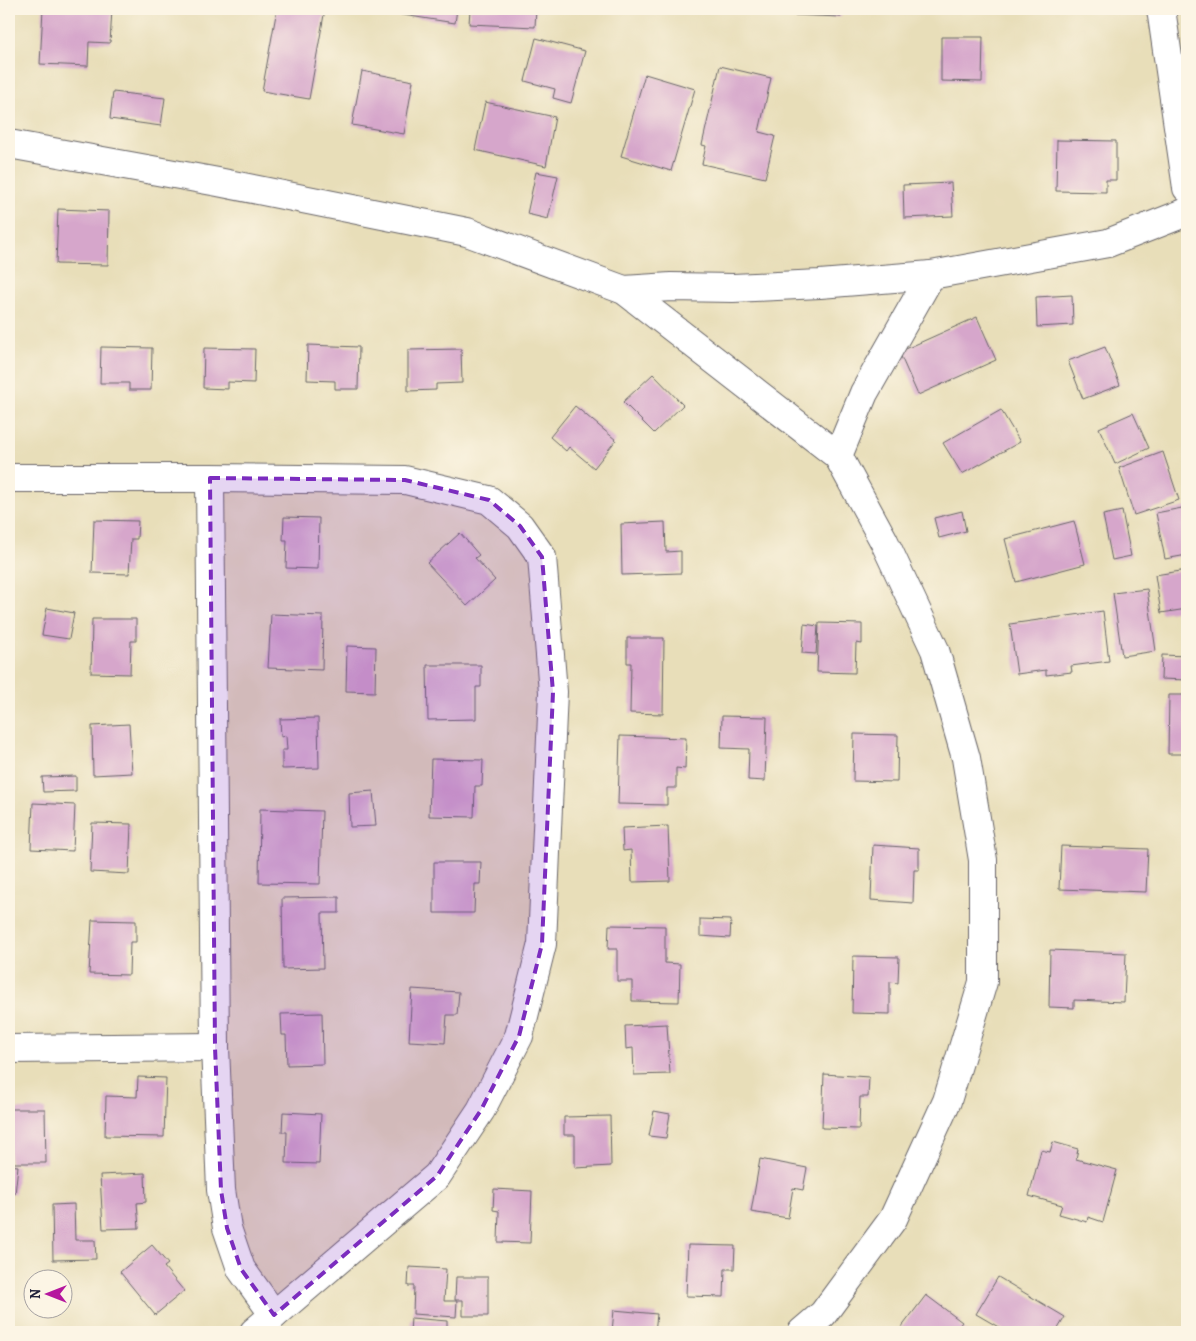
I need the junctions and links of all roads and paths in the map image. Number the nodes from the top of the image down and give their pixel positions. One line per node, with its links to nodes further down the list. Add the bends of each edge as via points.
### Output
1 (1161, 9): 3 (street)
2 (9, 144): 6 (street, via 467,232)
3 (1187, 188)
4 (1187, 212): 5 (street, via 1108,243)
5 (931, 275): 6 (street, via 820,284); 7 (street, via 864,393)
6 (624, 290): 7 (street)
7 (838, 456): 13 (street, via 884,541 935,650 966,758 983,860 983,982 947,1101 893,1219 823,1314)
8 (9, 478): 9 (street)
9 (210, 478): 10 (street); 12 (street, via 405,480 489,500 520,526 542,558 553,692 542,944 519,1036 481,1110 437,1176)
10 (215, 1047): 11 (street); 12 (street, via 221,1190 227,1228)
11 (9, 1049)
12 (264, 1324)
13 (802, 1332)

